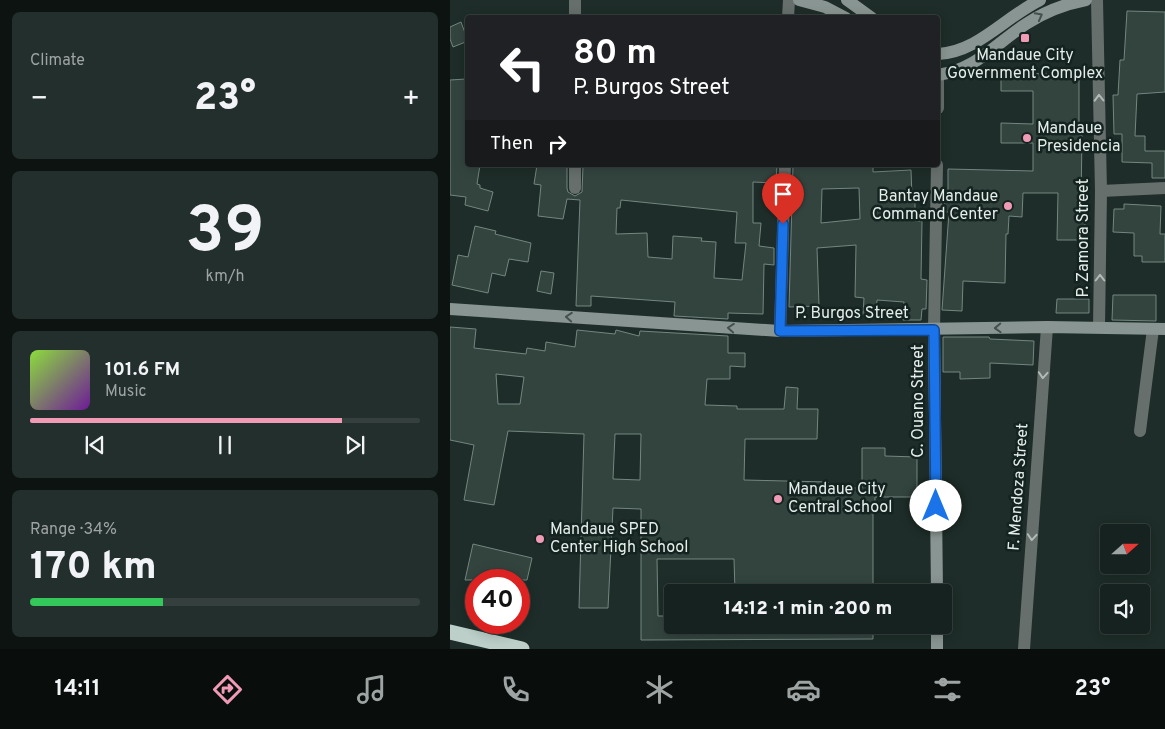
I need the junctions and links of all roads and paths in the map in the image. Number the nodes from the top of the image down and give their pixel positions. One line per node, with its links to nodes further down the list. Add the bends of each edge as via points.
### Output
1 (575, 0): 8 (street)
2 (789, 0): 9 (street)
3 (799, 0): 10 (street)
4 (847, 0): 11 (street)
5 (1040, 0): 12 (street, via 1017,12)
6 (1086, 0): 14 (street, one-way to 6, via 1026,24 1044,14)
7 (1097, 0): 21 (street, P. Zamora Street, one-way to 7)
8 (575, 15)
9 (788, 15)
10 (840, 15)
11 (868, 15)
12 (973, 44): 13 (street); 14 (street)
13 (940, 54)
14 (981, 59): 15 (street)
15 (940, 75)
16 (575, 167): 19 (street)
17 (785, 167): 27 (street)
18 (937, 167): 26 (street)
19 (575, 188)
20 (1165, 188): 21 (street)
21 (1101, 191): 24 (street, P. Zamora Street, one-way to 21)
22 (450, 308): 27 (street, P. Burgos Street, one-way to 22)
23 (1047, 327): 24 (street, P. Burgos Street); 26 (street, P. Burgos Street, one-way to 26); 34 (street, F. Mendoza Street, one-way to 34)
24 (1099, 327): 25 (street, P. Burgos Street)
25 (1159, 329): 28 (street)
26 (934, 330): 27 (street, P. Burgos Street); 29 (street, C. Ouano Street)
27 (780, 331)
28 (1140, 431)
29 (936, 584)
30 (450, 632): 32 (highway)
31 (937, 634): 33 (street)
32 (522, 649)
33 (937, 649)
34 (1024, 649)

